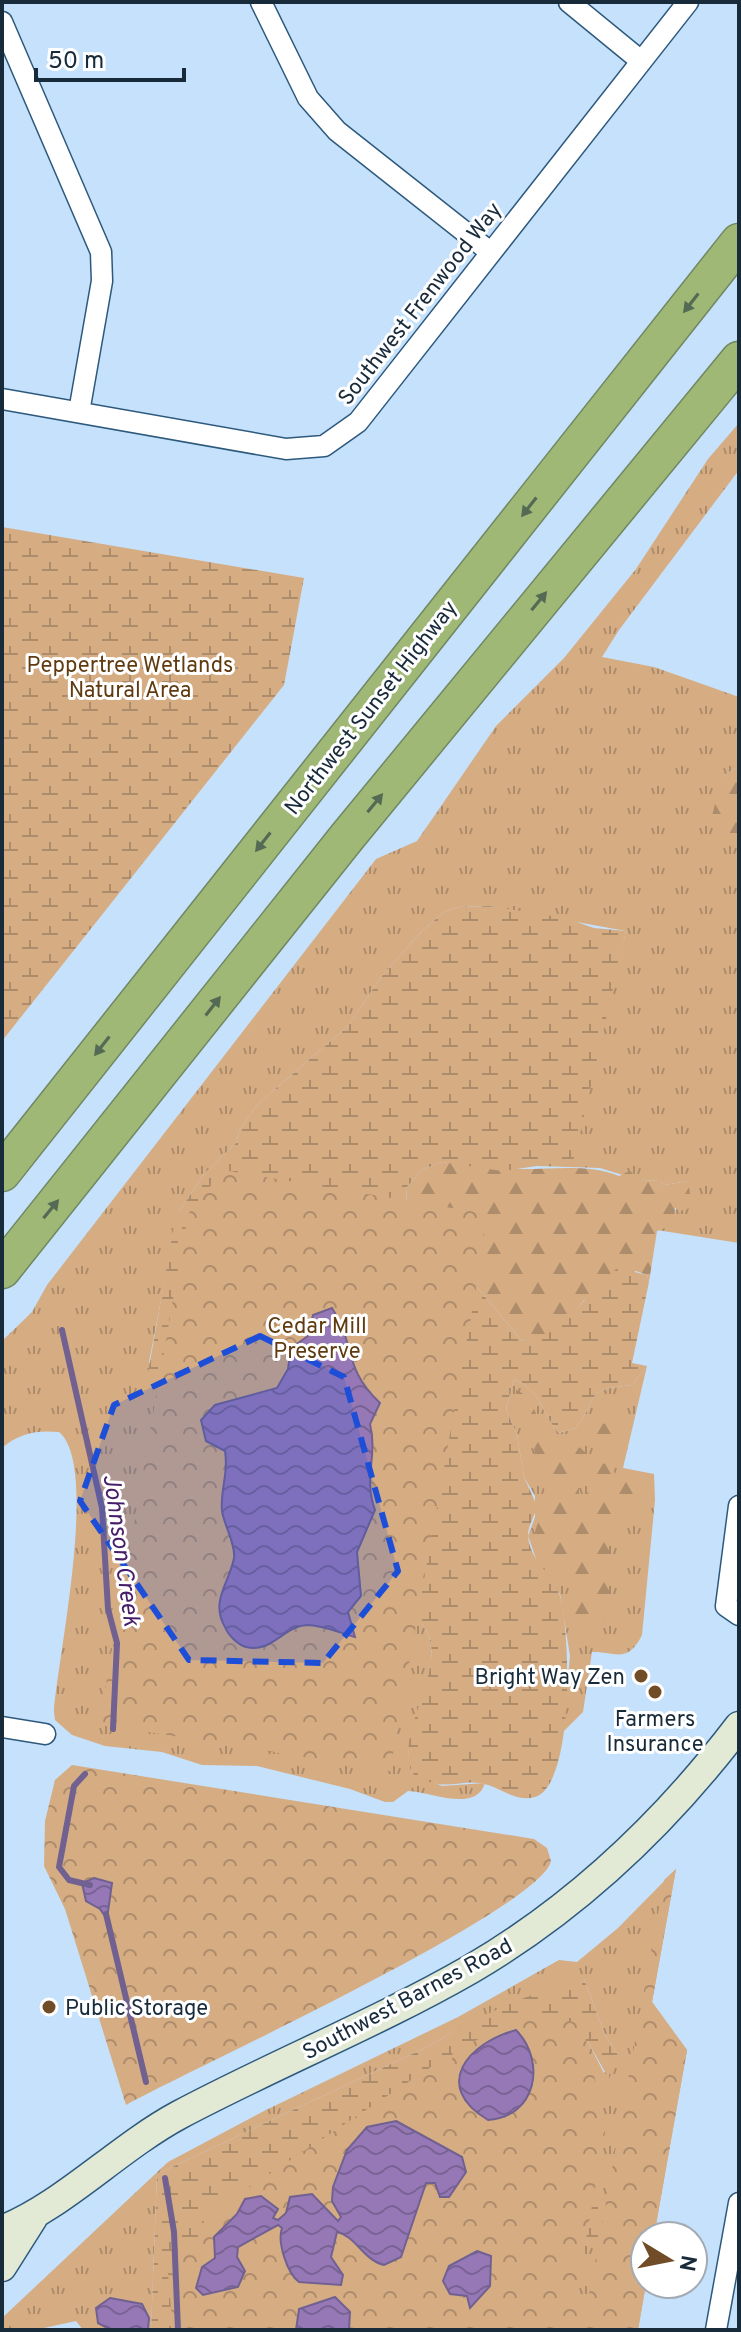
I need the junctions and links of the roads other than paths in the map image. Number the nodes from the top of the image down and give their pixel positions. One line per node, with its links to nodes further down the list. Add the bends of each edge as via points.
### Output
1 (261, 2): 7 (street, via 308,98 337,131)
2 (569, 2): 5 (street)
3 (688, 2): 5 (street, Southwest Frenwood Way)
4 (2, 22): 10 (street, via 101,252 102,281)
5 (641, 61): 7 (street, Southwest Frenwood Way)
6 (739, 242): 11 (highway, Northwest Sunset Highway, one-way to 11)
7 (489, 251): 10 (street, Southwest Frenwood Way, via 358,422 324,446 286,449)
8 (739, 360): 12 (highway, one-way to 8, via 347,837)
9 (2, 399): 10 (street, Southwest Frenwood Way)
10 (79, 412)
11 (2, 1173)
12 (2, 1270)
13 (739, 1506): 14 (street)
14 (733, 1611)
15 (739, 1726): 19 (main road, Southwest Barnes Road, via 650,1830 533,1929 471,1969 178,2116 101,2165)
16 (2, 1727): 17 (street)
17 (45, 1734)
18 (739, 2203): 22 (street)
19 (33, 2218): 20 (main road, Southwest Barnes Road); 21 (main road, Southwest Barnes Road)
20 (2, 2230)
21 (2, 2267)
22 (716, 2330)

